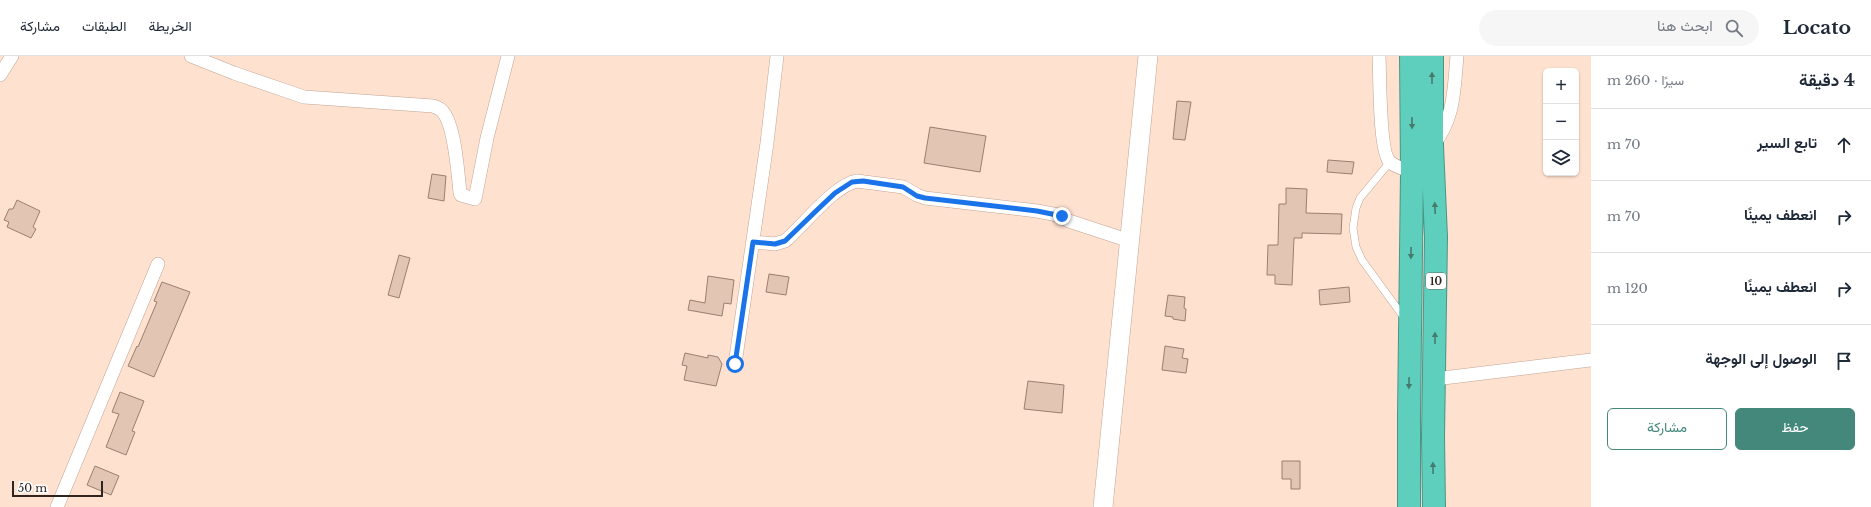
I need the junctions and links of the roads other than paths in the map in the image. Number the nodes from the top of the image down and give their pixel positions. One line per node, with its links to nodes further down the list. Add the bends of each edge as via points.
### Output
1 (12, 56): 10 (street)
2 (191, 56): 3 (street, via 304,96 428,105 440,109 451,127 460,193 475,198)
3 (508, 56)
4 (777, 56): 15 (street)
5 (1148, 56): 14 (street)
6 (1379, 56): 12 (street, via 1384,150)
7 (1411, 56): 13 (highway, 10, one-way to 13)
8 (1432, 56): 11 (highway, 10, one-way to 8)
9 (1457, 56): 11 (street, via 1450,114 1444,132)
10 (0, 75)
11 (1432, 146): 20 (highway, 10, one-way to 11, via 1436,237)
12 (1390, 162): 13 (street); 17 (lane, via 1360,198 1353,228 1362,260)
13 (1412, 172): 17 (highway, 10, one-way to 17)
14 (1130, 241): 15 (street, via 1058,215 925,198 903,187 858,181 835,193 785,241 775,244); 22 (street)
15 (753, 242): 19 (street)
16 (158, 264): 21 (street)
17 (1410, 327): 23 (highway, 10, one-way to 23)
18 (1591, 360): 20 (street)
19 (735, 364)
20 (1435, 379): 24 (highway, 10, one-way to 20)
21 (57, 507)
22 (1103, 507)
23 (1409, 507)
24 (1434, 507)

